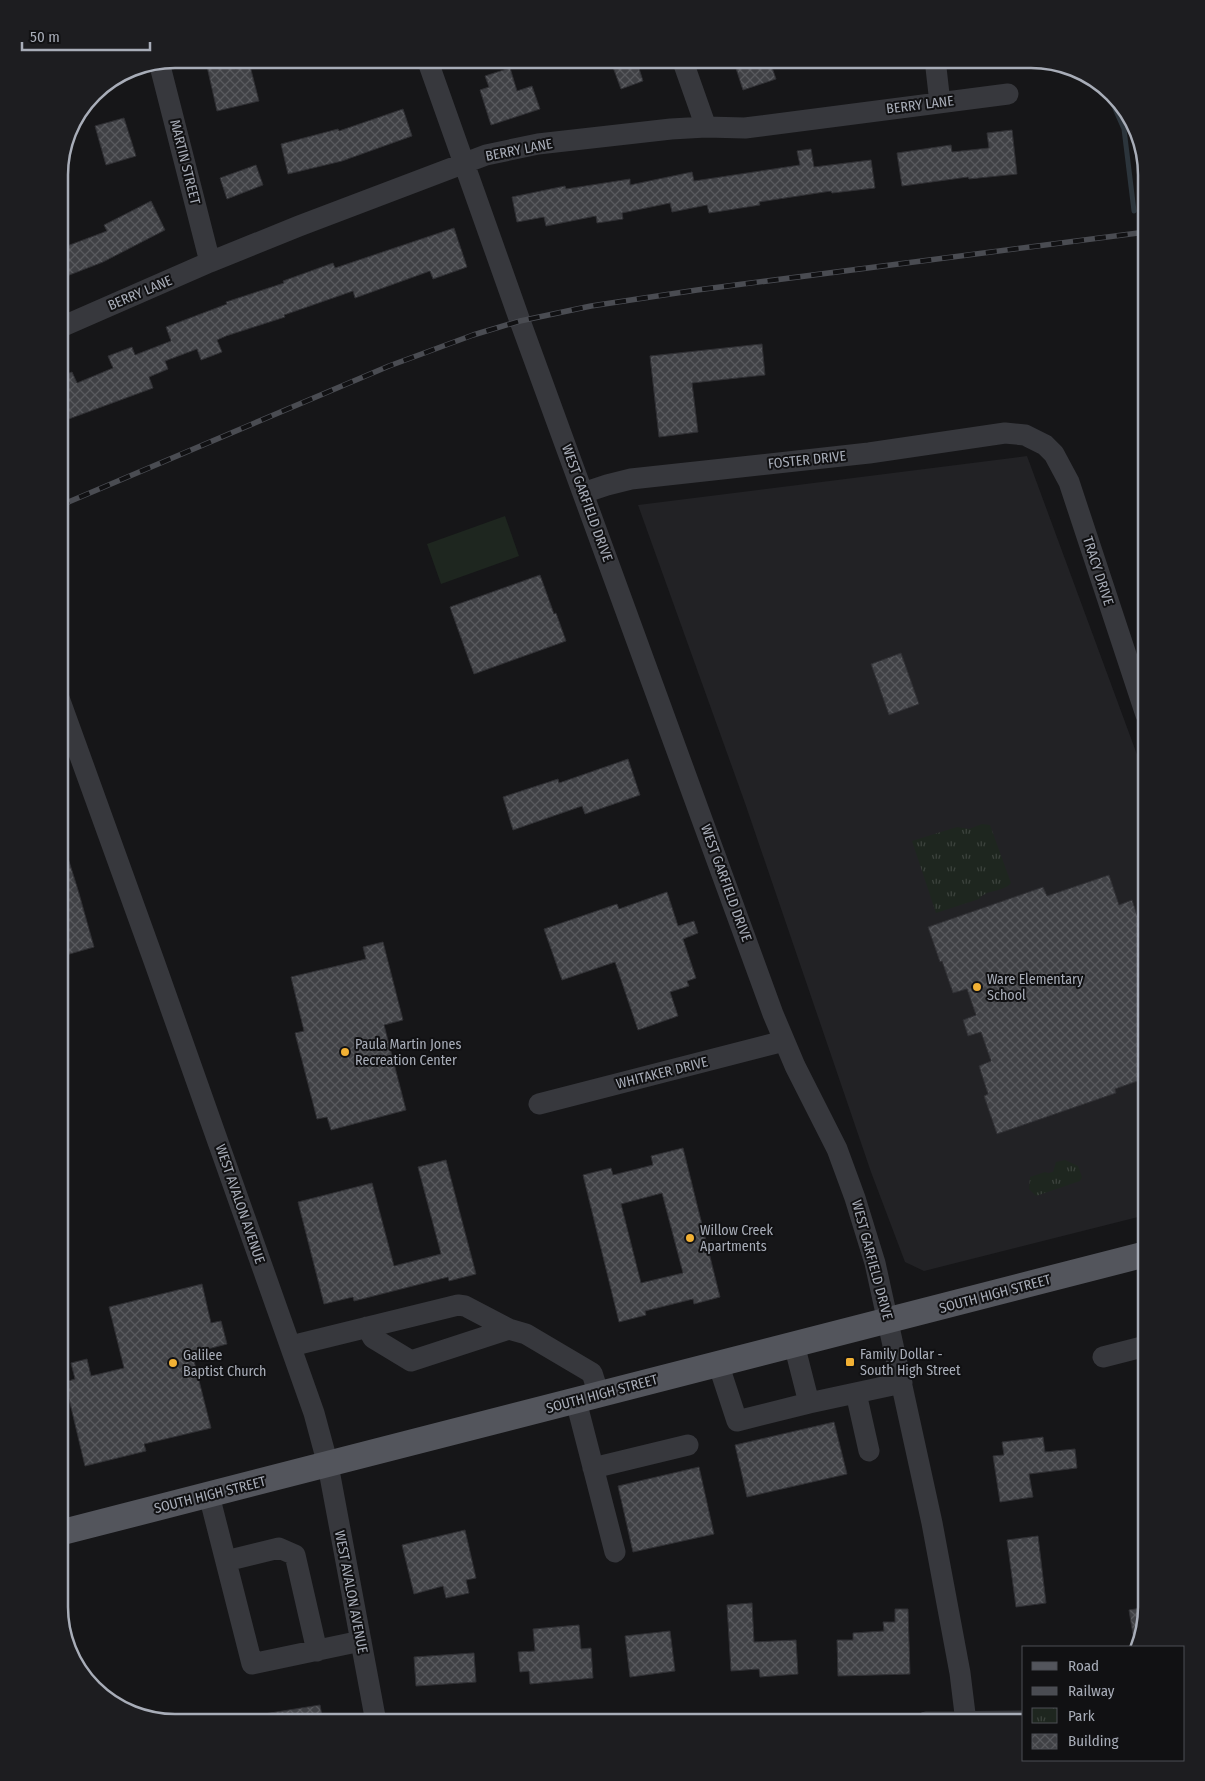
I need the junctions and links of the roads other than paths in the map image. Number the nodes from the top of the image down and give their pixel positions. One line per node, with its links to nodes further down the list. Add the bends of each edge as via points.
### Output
1 (430, 68): 8 (street, WEST GARFIELD DRIVE)
2 (685, 68): 7 (street)
3 (936, 68): 6 (street)
4 (161, 69): 9 (street, MARTIN STREET)
5 (1008, 94): 6 (street, BERRY LANE)
6 (940, 103): 7 (street, BERRY LANE, via 745,128)
7 (706, 127): 8 (street, BERRY LANE, via 538,144)
8 (464, 163): 9 (street, BERRY LANE); 12 (street, WEST GARFIELD DRIVE)
9 (210, 262): 10 (street, BERRY LANE)
10 (68, 324)
11 (1033, 438): 12 (street, FOSTER DRIVE, via 994,434 869,453 631,479); 13 (street, TRACY DRIVE, via 1054,454 1069,482)
12 (583, 493): 15 (street, WEST GARFIELD DRIVE)
13 (1138, 691)
14 (68, 723): 22 (street, WEST AVALON AVENUE)
15 (784, 1041): 16 (street, WHITAKER DRIVE); 18 (street, WEST GARFIELD DRIVE, via 847,1175 869,1242)
16 (539, 1104)
17 (1138, 1256): 18 (main road, SOUTH HIGH STREET)
18 (889, 1321): 21 (main road, SOUTH HIGH STREET); 26 (street, WEST GARFIELD DRIVE)
19 (367, 1328): 20 (street, via 458,1305); 20 (street, via 373,1338 411,1361); 22 (street)
20 (509, 1329): 28 (street, via 526,1334 592,1373)
21 (794, 1344): 25 (main road, SOUTH HIGH STREET); 29 (street)
22 (291, 1346): 32 (street, WEST AVALON AVENUE)
23 (1138, 1348): 24 (street)
24 (1102, 1356)
25 (718, 1363): 28 (main road, SOUTH HIGH STREET); 29 (street, via 737,1421)
26 (902, 1383): 27 (street); 41 (street, WEST GARFIELD DRIVE, via 960,1673)
27 (856, 1393): 29 (street); 31 (street)
28 (587, 1398): 32 (main road, SOUTH HIGH STREET); 33 (street)
29 (809, 1404)
30 (688, 1445): 33 (street)
31 (869, 1451)
32 (328, 1464): 34 (main road, SOUTH HIGH STREET); 38 (street, WEST AVALON AVENUE)
33 (594, 1468): 36 (street)
34 (209, 1495): 35 (main road, SOUTH HIGH STREET); 37 (street)
35 (68, 1531)
36 (615, 1552)
37 (226, 1561): 39 (street, via 279,1548 295,1555); 39 (street, via 252,1664)
38 (361, 1641): 39 (street); 40 (street, WEST AVALON AVENUE)
39 (317, 1651)
40 (374, 1713)
41 (965, 1714)

